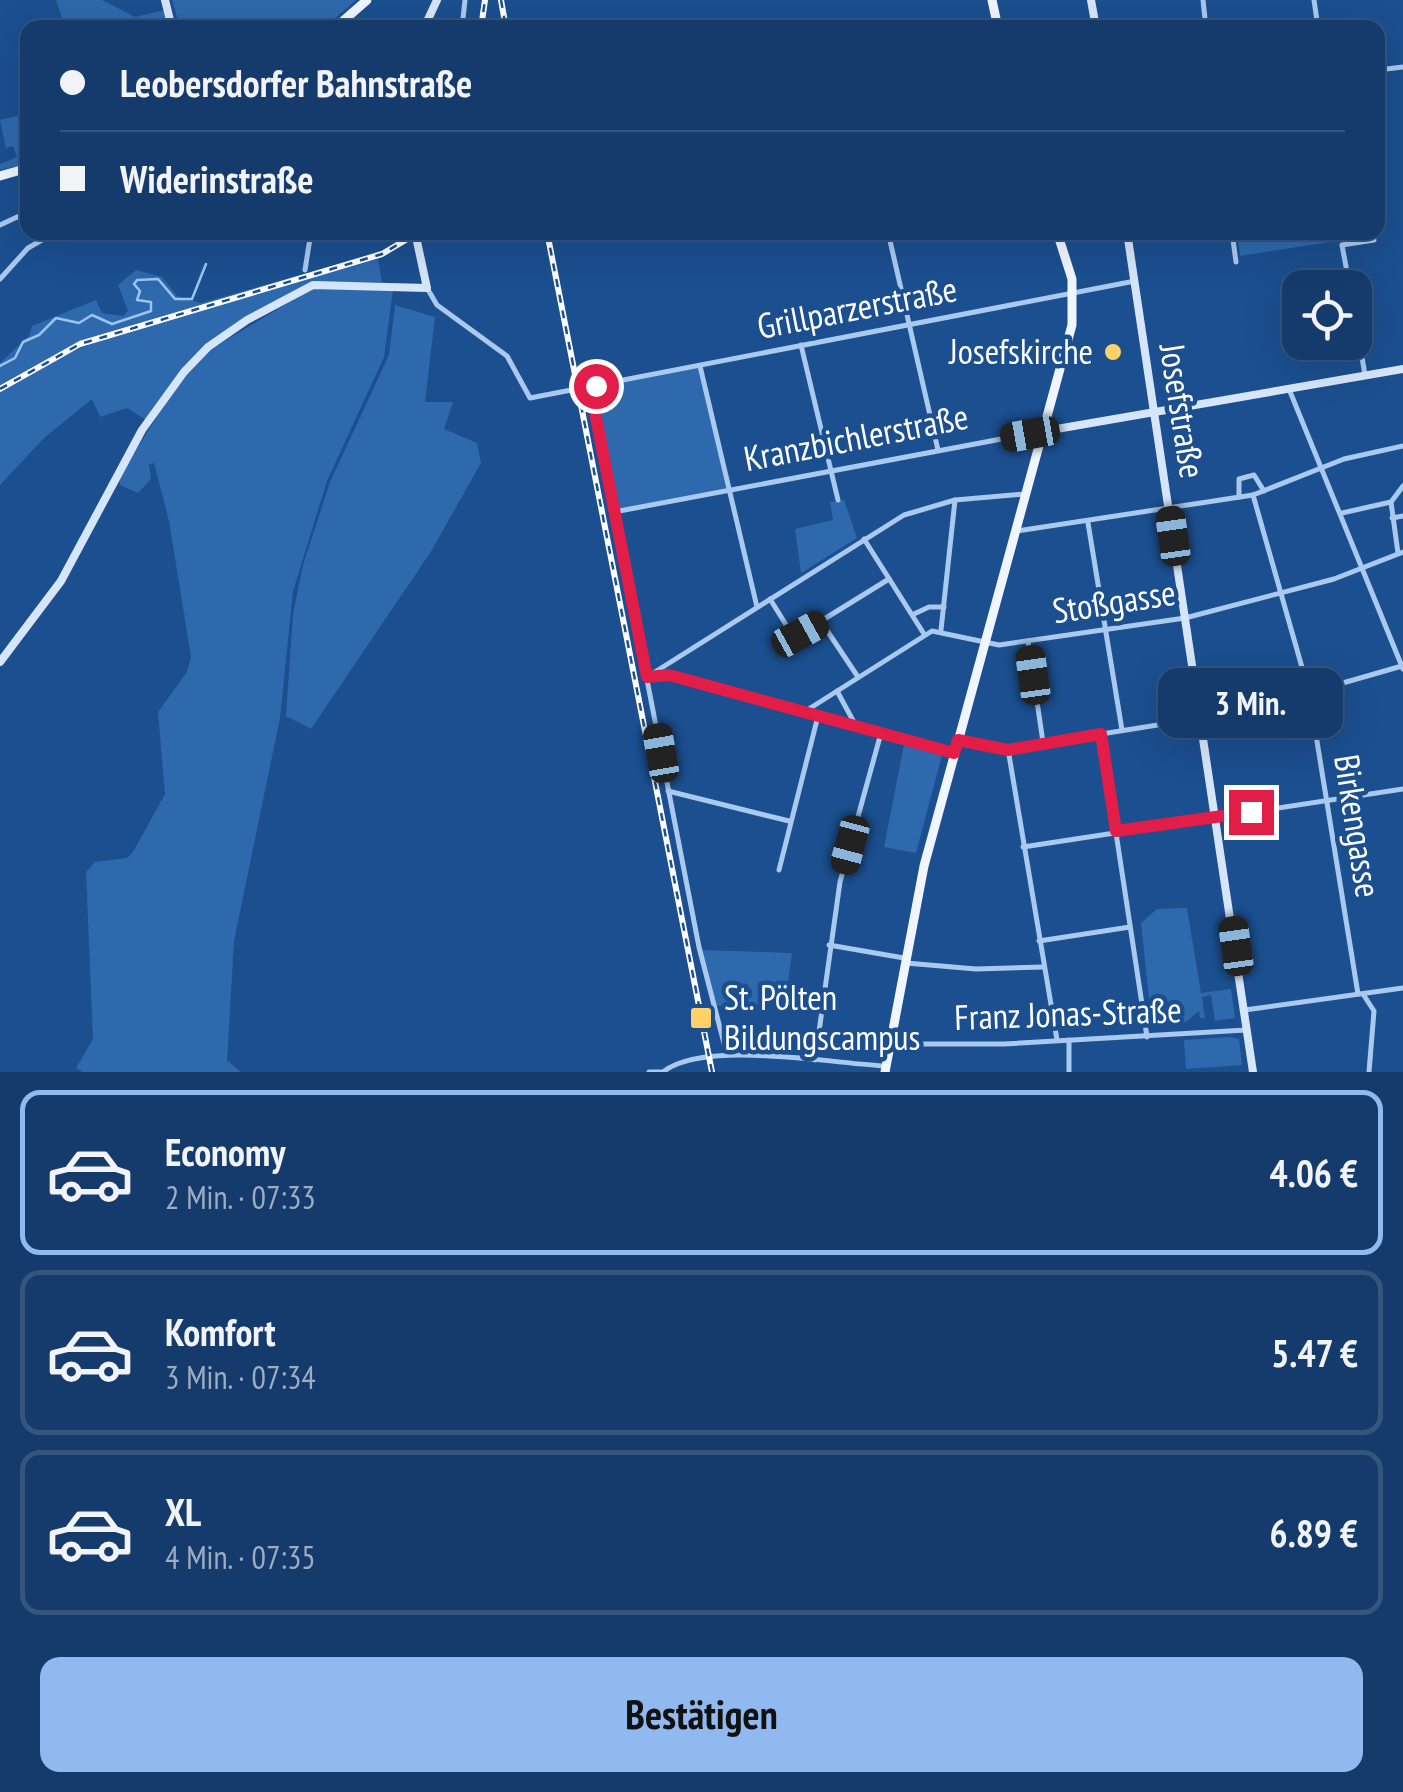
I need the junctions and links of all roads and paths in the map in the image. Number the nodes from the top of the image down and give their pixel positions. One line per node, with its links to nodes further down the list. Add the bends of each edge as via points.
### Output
1 (367, 0): 2 (main road)
2 (344, 20)
3 (41, 240): 14 (street)
4 (310, 240): 12 (street)
5 (417, 240): 16 (street)
6 (890, 240): 18 (street)
7 (1060, 240): 17 (main road)
8 (1128, 240): 15 (street, Josefstraße)
9 (1233, 240): 11 (street)
10 (1374, 240): 13 (street, via 1342,245)
11 (1236, 262)
12 (305, 270)
13 (1347, 270)
14 (0, 279)
15 (1134, 282): 17 (street, Grillparzerstraße); 26 (street, Josefstraße)
16 (428, 288): 24 (street, Grillparzerstraße, via 437,305 507,356 530,398); 64 (street, via 312,285 216,340 142,430 61,581)
17 (1073, 292): 18 (street, Grillparzerstraße); 27 (main road, via 1072,325)
18 (909, 322): 19 (street, Grillparzerstraße); 29 (street)
19 (801, 345): 21 (street, Grillparzerstraße); 31 (street)
20 (1362, 360): 23 (street)
21 (700, 365): 24 (street, Grillparzerstraße); 33 (street)
22 (1403, 369): 23 (street, Kranzbichlerstraße)
23 (1365, 375): 25 (street, Kranzbichlerstraße)
24 (590, 387): 42 (street)
25 (1290, 389): 26 (street, Kranzbichlerstraße); 30 (street)
26 (1155, 412): 27 (street, Kranzbichlerstraße); 41 (street, Josefstraße)
27 (1044, 431): 29 (street, Kranzbichlerstraße); 35 (main road)
28 (1403, 446): 30 (street)
29 (938, 450): 31 (street, Kranzbichlerstraße)
30 (1322, 467): 34 (street); 43 (street)
31 (832, 471): 33 (street, Kranzbichlerstraße); 38 (street)
32 (1403, 486): 40 (street)
33 (729, 490): 42 (street, Kranzbichlerstraße); 54 (street)
34 (1264, 491): 36 (street); 37 (street, via 1254,475 1238,479)
35 (1027, 494): 39 (street); 47 (main road)
36 (1253, 495): 37 (street); 52 (street, Birkengasse)
37 (1239, 497): 41 (street)
38 (838, 500)
39 (955, 500): 48 (street, via 911,512); 55 (street)
40 (1391, 502): 43 (street); 45 (street)
41 (1169, 508): 46 (street); 57 (street, Josefstraße)
42 (614, 512): 66 (street)
43 (1342, 513): 50 (street)
44 (1403, 516): 45 (street)
45 (1392, 518): 49 (street)
46 (1088, 523): 47 (street); 59 (street)
47 (1016, 531): 63 (main road)
48 (864, 540): 51 (street); 53 (street)
49 (1401, 552): 50 (street, Stoßgasse)
50 (1365, 567): 52 (street, Stoßgasse); 65 (street)
51 (889, 579): 56 (street); 58 (street)
52 (1281, 594): 57 (street, Stoßgasse); 69 (street, Birkengasse)
53 (770, 599): 54 (street); 58 (street, via 795,634)
54 (757, 607): 66 (street)
55 (944, 607): 56 (street); 60 (street)
56 (913, 615): 61 (street)
57 (1185, 618): 59 (street, Stoßgasse); 72 (street, Josefstraße)
58 (822, 622): 67 (street)
59 (1105, 628): 62 (street, Stoßgasse); 74 (street)
60 (941, 630): 61 (street); 63 (street)
61 (924, 634): 67 (street)
62 (1028, 641): 63 (street, Stoßgasse); 78 (street)
63 (984, 644): 77 (main road)
64 (0, 662)
65 (1403, 668): 69 (street)
66 (647, 677): 70 (street, via 669,675); 82 (street)
67 (858, 678): 68 (street)
68 (837, 692): 70 (street); 73 (street)
69 (1309, 692): 72 (street); 83 (street, Birkengasse)
70 (804, 712): 71 (street)
71 (818, 716): 73 (street); 85 (street)
72 (1201, 718): 74 (street); 84 (street, Josefstraße)
73 (856, 726): 75 (street)
74 (1122, 730): 76 (street)
75 (881, 733): 80 (street); 91 (street)
76 (1101, 734): 78 (street); 86 (street)
77 (958, 740): 79 (street); 80 (main road)
78 (1043, 743): 79 (street)
79 (1008, 750): 87 (street)
80 (954, 753): 92 (main road)
81 (1403, 789): 83 (street)
82 (668, 792): 85 (street); 102 (street)
83 (1328, 801): 84 (street); 95 (street, Birkengasse)
84 (1216, 816): 86 (street); 96 (street, Josefstraße)
85 (789, 821): 88 (street)
86 (1116, 831): 87 (street); 89 (street)
87 (1023, 847): 90 (street)
88 (779, 870)
89 (1132, 927): 90 (street); 98 (street)
90 (1039, 941): 93 (street)
91 (829, 945): 92 (street); 103 (street)
92 (904, 960): 93 (street, via 976,969); 101 (main road)
93 (1044, 967): 99 (street)
94 (1403, 988): 95 (street)
95 (1360, 993): 96 (street); 109 (street, Birkengasse, via 1374,1011)
96 (1246, 1010): 97 (street, Josefstraße)
97 (1248, 1030): 98 (street, Franz Jonas-Straße); 108 (street, Josefstraße)
98 (1148, 1037): 100 (street, Franz Jonas-Straße)
99 (1057, 1040): 100 (street, Franz Jonas-Straße); 101 (street, Franz Jonas-Straße)
100 (1069, 1040): 107 (street)
101 (889, 1044): 104 (main road)
102 (727, 1055): 103 (street); 106 (street)
103 (814, 1060): 104 (street)
104 (886, 1069)
105 (649, 1072): 106 (street)
106 (662, 1072)
107 (1070, 1072)
108 (1253, 1072)
109 (1369, 1072)

